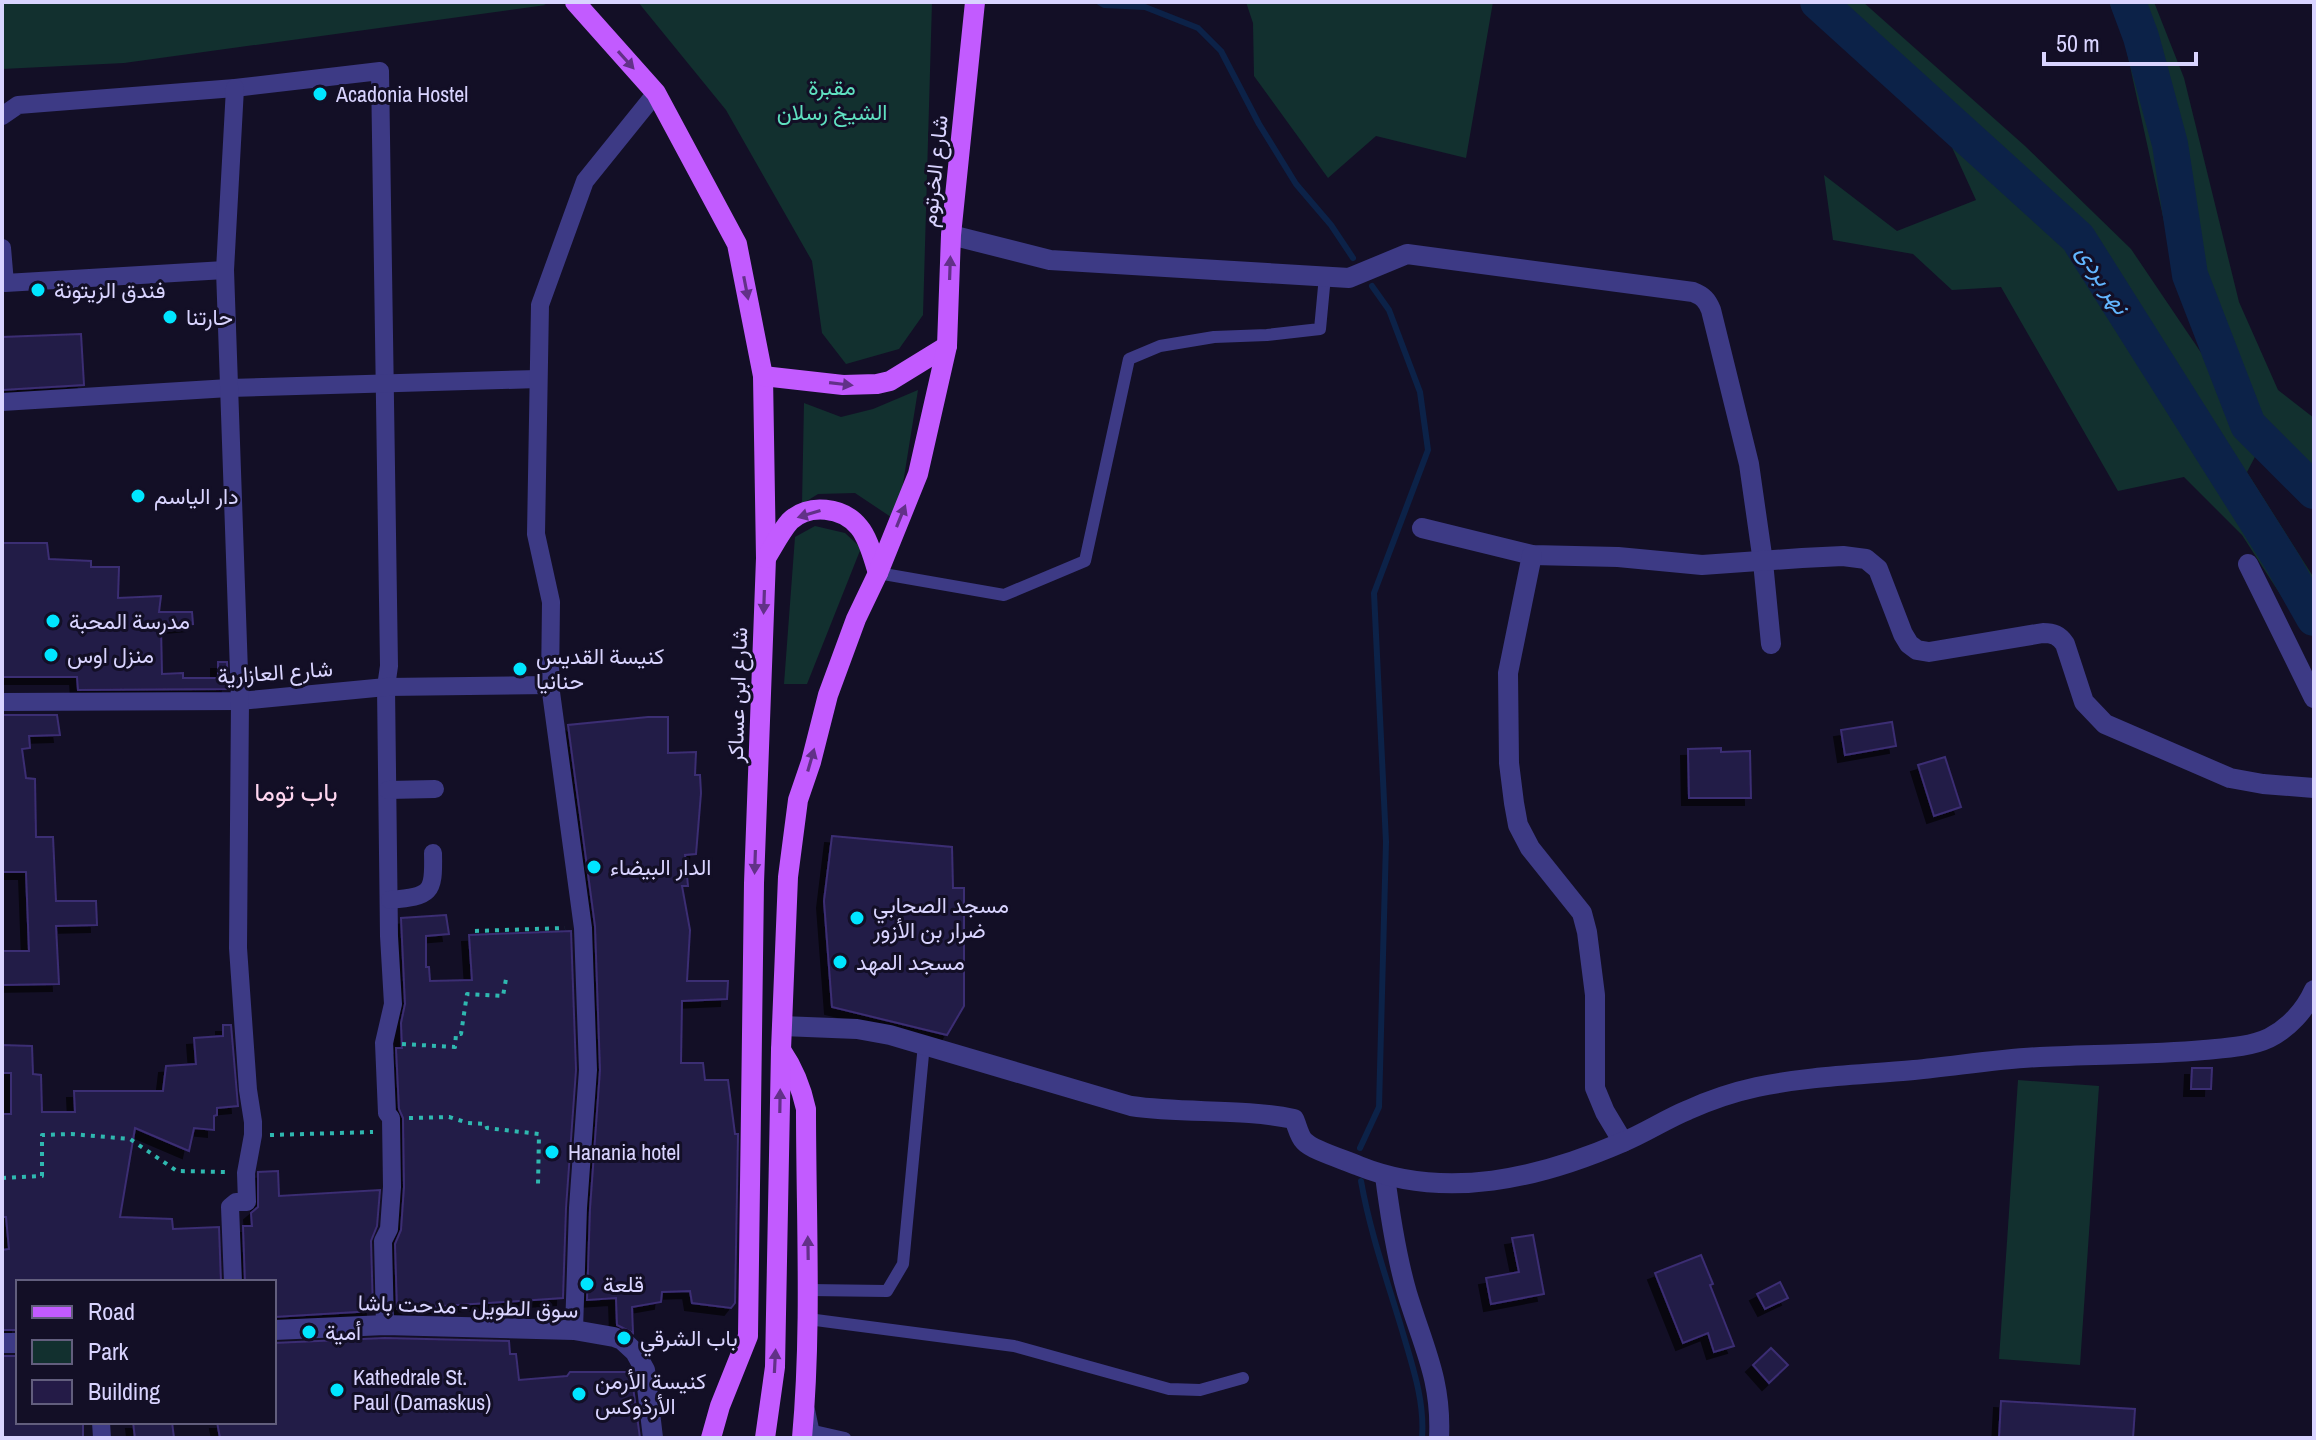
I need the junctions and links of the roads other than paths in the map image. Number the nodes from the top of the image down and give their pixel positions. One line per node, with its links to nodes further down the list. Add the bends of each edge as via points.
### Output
1 (575, 2): 4 (main road, شارع ابن عساكر, one-way to 4)
2 (975, 2): 6 (main road, شارع الخرتوم)
3 (235, 88): 5 (street, via 18,105); 8 (street); 13 (street, via 380,71)
4 (656, 93): 11 (main road, شارع ابن عساكر, one-way to 11, via 737,244); 12 (street, via 585,181 540,305)
5 (2, 116)
6 (951, 235): 9 (street, via 1050,260); 10 (main road, شارع الخرتوم, one-way to 6)
7 (2, 248): 8 (street, via 5,283)
8 (225, 270): 14 (street)
9 (1325, 276): 19 (street, via 1349,278 1407,254 1702,295 1711,310 1749,464); 21 (lane, via 1320,329 1214,337 1160,346 1129,359 1085,561 1004,595)
10 (947, 346): 11 (main road, one-way to 10, via 877,384); 21 (main road, one-way to 10, via 918,474)
11 (763, 376): 18 (main road, شارع ابن عساكر)
12 (538, 379): 13 (street); 23 (street, via 536,534 551,602)
13 (384, 384): 14 (street); 24 (street)
14 (229, 388): 15 (street); 26 (street)
15 (2, 402)
16 (1422, 528): 17 (street)
17 (1532, 555): 19 (street, via 1702,565); 37 (street, via 1508,673 1514,803 1530,848 1582,913 1595,995 1595,1088)
18 (766, 558): 21 (main road, one-way to 18, via 858,526 831,510 809,511 790,522); 48 (main road, شارع ابن عساكر, one-way to 48, via 754,883 748,1336)
19 (1763, 562): 22 (street); 28 (street, via 1866,559 1878,569 1903,634 1917,650 2052,633 2065,644 2084,702 2105,724 2230,778)
20 (2248, 564): 25 (street)
21 (878, 573): 34 (main road, one-way to 21, via 788,877 798,800 828,695)
22 (1771, 644)
23 (550, 685): 24 (street, شارع العازارية); 44 (street, via 583,928 588,1070)
24 (386, 687): 26 (street, شارع العازارية); 30 (street)
25 (2314, 698)
26 (240, 701): 27 (street, شارع العازارية); 39 (street, via 238,948 253,1135 247,1202 230,1207)
27 (2, 702)
28 (2314, 788)
29 (435, 789): 30 (street)
30 (388, 790): 32 (street)
31 (433, 853): 32 (street, via 434,882 425,893)
32 (390, 900): 42 (street, via 393,1004 384,1043 392,1187 383,1241)
33 (2314, 990): 37 (street, via 2288,1025 2267,1039 2233,1047 2019,1058 1800,1079 1717,1099)
34 (782, 1026): 35 (street, via 857,1029); 36 (main road)
35 (924, 1044): 38 (street, via 1131,1106 1294,1119 1304,1141); 40 (lane, via 903,1264 887,1291)
36 (781, 1050): 40 (main road, one-way to 36, via 806,1109 798,1079); 49 (main road, one-way to 36, via 775,1367)
37 (1623, 1142): 38 (street, via 1537,1173 1500,1180 1431,1182)
38 (1385, 1176): 51 (street, via 1399,1263 1438,1394)
39 (233, 1280)
40 (809, 1290): 41 (main road)
41 (808, 1319): 45 (lane, via 1014,1346 1169,1389 1200,1390); 46 (main road)
42 (385, 1325): 43 (street, سوق الطويل - مدحت باشا); 44 (street, سوق الطويل - مدحت باشا)
43 (276, 1330)
44 (574, 1330): 47 (street, سوق الطويل - مدحت باشا, via 622,1340 635,1352 645,1370)
45 (1243, 1378)
46 (810, 1436): 50 (lane)
47 (653, 1437)
48 (711, 1438)
49 (765, 1438)
50 (845, 1438)
51 (1439, 1438)

